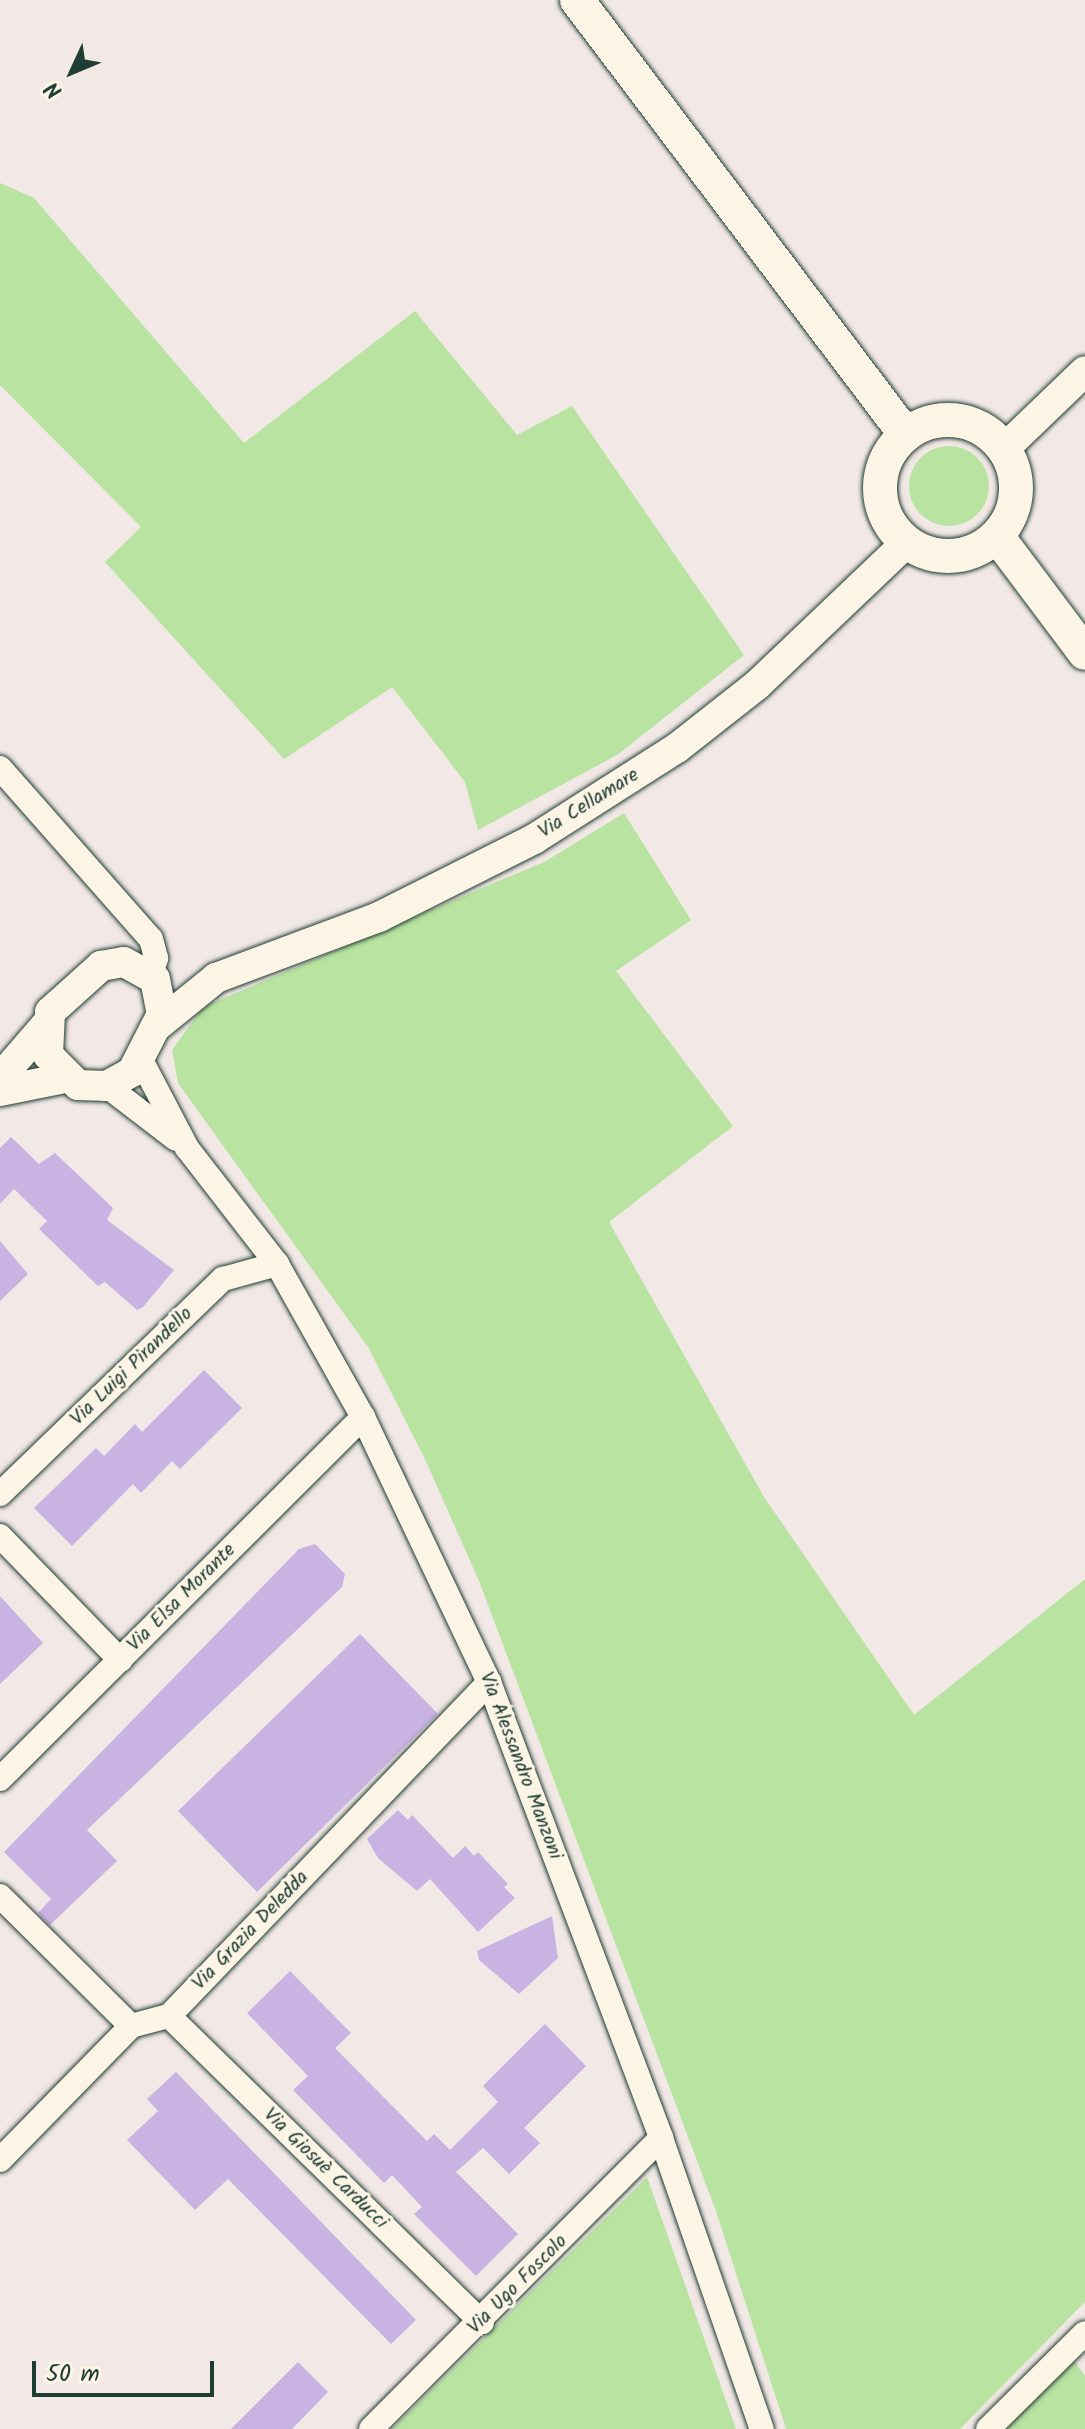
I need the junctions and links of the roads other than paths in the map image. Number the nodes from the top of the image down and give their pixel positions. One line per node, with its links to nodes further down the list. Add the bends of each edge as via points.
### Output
1 (577, 0): 3 (main road)
2 (1085, 371): 4 (street)
3 (906, 435): 4 (main road, via 936,421 958,421 988,433); 6 (main road, via 887,458 880,488 887,518)
4 (1004, 449): 5 (main road, via 1017,490)
5 (997, 536): 6 (main road, via 953,556); 7 (main road)
6 (907, 542): 10 (street, Via Cellamare, via 757,685 677,748 560,822 379,917)
7 (1085, 653)
8 (0, 768): 9 (street, via 151,939 156,958)
9 (137, 968): 10 (street, Via Cellamare); 11 (street, Via Cellamare, via 163,1002); 12 (street, Via Cellamare, via 91,973 59,1001)
10 (216, 978): 11 (street, Via Cellamare)
11 (158, 1025): 13 (street, Via Cellamare)
12 (45, 1026): 14 (street, Via Cellamare); 15 (street, via 48,1055)
13 (141, 1060): 16 (street, Via Cellamare); 18 (street, Via Alessandro Manzoni)
14 (0, 1078)
15 (65, 1078): 16 (street); 17 (street)
16 (107, 1086): 18 (street, Via Alessandro Manzoni)
17 (0, 1091)
18 (187, 1148): 19 (street, Via Alessandro Manzoni)
19 (277, 1264): 20 (street, Via Alessandro Manzoni); 21 (street, Via Luigi Pirandello, via 223,1279)
20 (363, 1417): 23 (street, Via Elsa Morante); 24 (street, Via Alessandro Manzoni)
21 (0, 1494)
22 (0, 1536): 23 (street)
23 (120, 1660): 25 (street, Via Elsa Morante)
24 (489, 1682): 27 (street, Via Grazia Deledda); 29 (street, Via Alessandro Manzoni)
25 (0, 1779)
26 (0, 1896): 28 (street)
27 (169, 2016): 28 (street); 31 (street, Via Giosuè Carducci)
28 (131, 2026): 30 (street)
29 (661, 2138): 31 (street, Via Ugo Foscolo); 34 (street, Via Alessandro Manzoni)
30 (0, 2160)
31 (482, 2322): 33 (street, Via Ugo Foscolo)
32 (1085, 2333): 35 (street)
33 (371, 2429)
34 (762, 2429)
35 (988, 2429)

